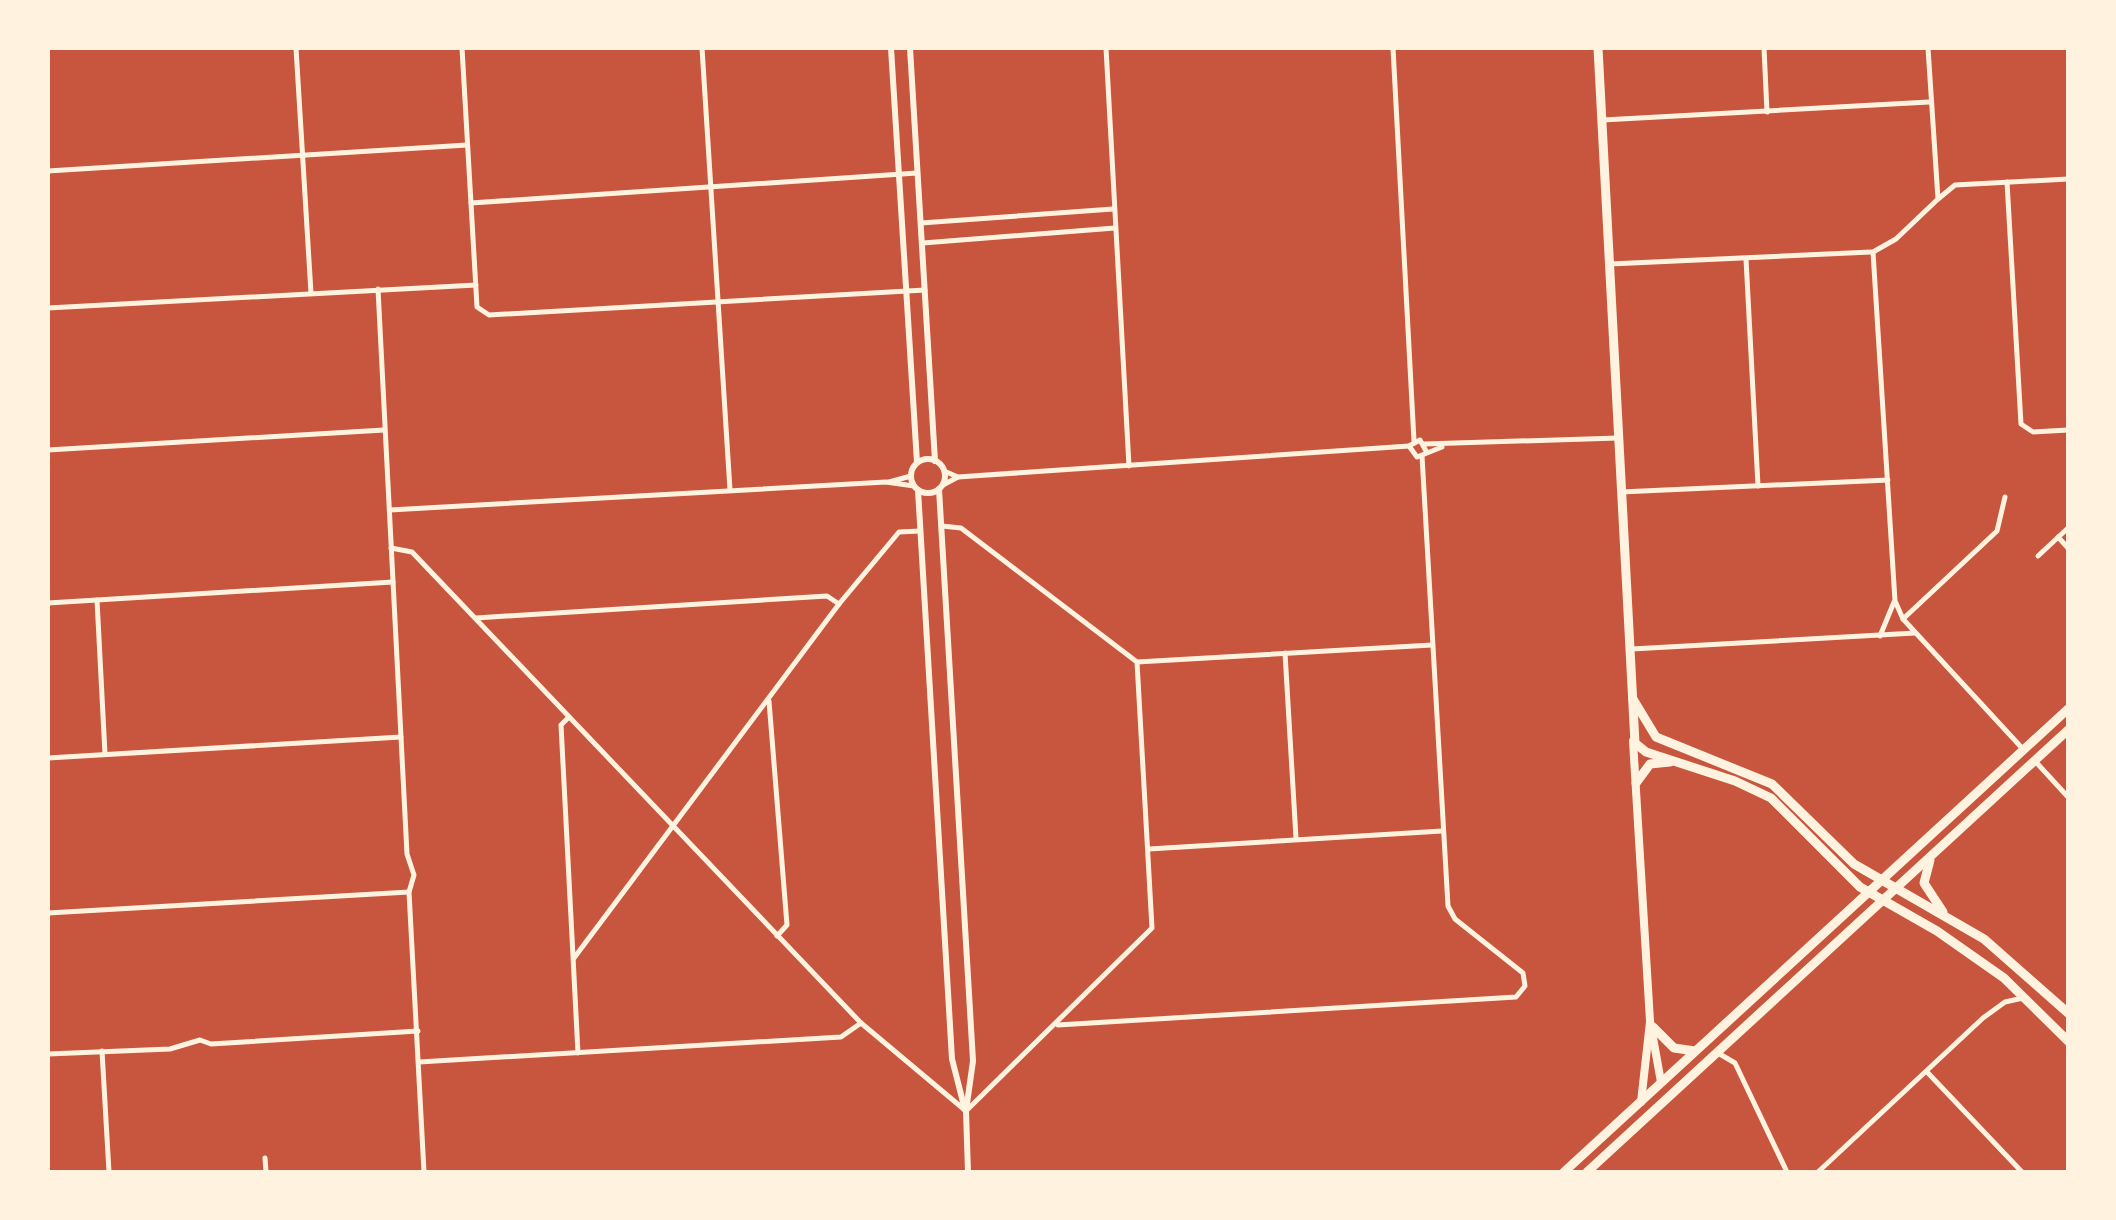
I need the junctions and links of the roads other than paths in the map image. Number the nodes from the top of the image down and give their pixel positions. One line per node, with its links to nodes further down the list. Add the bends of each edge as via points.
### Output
1 (296, 48): 15 (street)
2 (462, 48): 14 (street)
3 (702, 48): 21 (street)
4 (891, 48): 18 (street)
5 (910, 48): 17 (street)
6 (1106, 48): 24 (street)
7 (1393, 48): 41 (street)
8 (1596, 48): 13 (highway)
9 (1764, 48): 12 (street)
10 (1928, 48): 11 (street)
11 (1930, 102): 12 (street); 22 (street)
12 (1767, 112): 13 (street)
13 (1602, 120): 30 (highway)
14 (468, 145): 15 (street); 23 (street)
15 (302, 155): 16 (street); 35 (street)
16 (48, 171)
17 (918, 173): 18 (street); 25 (street)
18 (898, 176): 21 (street); 34 (street)
19 (2068, 179): 20 (street)
20 (2007, 182): 22 (street, via 1955,185); 39 (street, via 2021,424 2033,432)
21 (709, 188): 23 (street); 36 (street)
22 (1938, 199): 28 (street)
23 (472, 202): 31 (street)
24 (1114, 209): 25 (street); 26 (street)
25 (922, 223): 27 (street)
26 (1115, 228): 27 (street); 45 (street)
27 (922, 243): 33 (street)
28 (1872, 252): 29 (street); 49 (street)
29 (1746, 259): 30 (street); 51 (street)
30 (1610, 264): 40 (highway)
31 (476, 284): 32 (street); 36 (street, via 478,307 489,315)
32 (378, 289): 35 (street); 38 (street)
33 (926, 290): 34 (street); 43 (street)
34 (906, 291): 36 (street); 44 (street)
35 (311, 293): 37 (street)
36 (717, 302): 54 (street)
37 (48, 308)
38 (384, 430): 42 (street); 57 (street)
39 (2068, 430)
40 (1618, 438): 41 (street); 55 (highway)
41 (1418, 449): 45 (street); 74 (street)
42 (48, 450)
43 (936, 460): 44 (street); 46 (street)
44 (917, 462): 47 (street)
45 (1129, 466): 48 (street)
46 (944, 471): 48 (street); 52 (street)
47 (911, 476): 50 (street); 53 (street)
48 (958, 476): 52 (street)
49 (1888, 480): 51 (street); 67 (street)
50 (886, 482): 53 (street); 54 (street)
51 (1758, 486): 55 (street)
52 (941, 487): 53 (street); 58 (street)
53 (916, 488): 60 (street)
54 (730, 490): 57 (street)
55 (1621, 492): 75 (highway)
56 (2006, 497): 71 (street, via 1997,531)
57 (390, 510): 62 (street)
58 (941, 526): 77 (street, via 961,528); 123 (street, via 973,1061)
59 (2068, 528): 61 (street)
60 (920, 531): 69 (street, via 899,532); 123 (street, via 952,1058)
61 (2058, 537): 63 (street); 64 (street)
62 (392, 548): 65 (street); 70 (street, via 412,552)
63 (2068, 548)
64 (2038, 556)
65 (393, 582): 66 (street); 84 (street)
66 (97, 600): 68 (street); 86 (street)
67 (1894, 600): 71 (street); 73 (street)
68 (48, 602)
69 (840, 604): 70 (street, via 826,596); 79 (street)
70 (476, 618): 81 (street)
71 (1903, 619): 72 (street)
72 (1916, 633): 73 (street); 85 (street)
73 (1880, 636): 75 (street)
74 (1432, 645): 76 (street); 93 (street)
75 (1629, 649): 78 (highway)
76 (1286, 654): 77 (street); 94 (street)
77 (1138, 662): 95 (street)
78 (1630, 694): 83 (highway); 97 (highway, via 1656,737 1772,784 1849,860)
79 (769, 698): 92 (street); 104 (street, via 788,925)
80 (2068, 709): 85 (highway)
81 (570, 717): 92 (street); 105 (street, via 562,725)
82 (2068, 730): 88 (highway)
83 (1633, 736): 89 (highway, via 1639,748); 90 (main road)
84 (401, 737): 86 (street); 99 (street, via 406,854 414,875)
85 (2024, 750): 97 (highway)
86 (105, 754): 87 (street)
87 (48, 758)
88 (2035, 761): 91 (street); 96 (highway)
89 (1677, 762): 90 (highway, via 1650,764); 100 (highway, via 1771,798)
90 (1636, 783): 109 (main road)
91 (2068, 797)
92 (675, 826): 104 (street); 105 (street)
93 (1442, 831): 94 (street); 110 (street, via 1448,906 1455,919 1523,973 1525,986 1516,997)
94 (1296, 838): 95 (street)
95 (1149, 849): 110 (street, via 1152,928)
96 (1936, 849): 98 (highway); 103 (highway, via 1923,877)
97 (1881, 880): 98 (highway); 100 (highway)
98 (1895, 888): 101 (highway); 103 (highway)
99 (409, 892): 102 (street); 111 (street)
100 (1869, 892): 101 (highway); 114 (highway)
101 (1881, 900): 106 (highway, via 1960,947); 116 (highway)
102 (48, 913)
103 (1944, 914): 107 (highway, via 1998,949)
104 (777, 936): 108 (street)
105 (574, 958): 115 (street)
106 (2026, 998): 112 (highway); 119 (street, via 2005,1002 1983,1018)
107 (2068, 1013)
108 (861, 1023): 115 (street, via 842,1037); 123 (street)
109 (1652, 1024): 114 (highway, via 1674,1048); 120 (main road); 121 (main road)
110 (1055, 1025): 123 (street)
111 (418, 1031): 113 (street); 118 (street)
112 (2068, 1041)
113 (102, 1051): 117 (street); 125 (street)
114 (1697, 1051): 120 (highway)
115 (578, 1052): 118 (street)
116 (1716, 1053): 122 (highway); 131 (street, via 1736,1063)
117 (48, 1054)
118 (419, 1062): 127 (street)
119 (1928, 1074): 132 (street); 133 (street)
120 (1661, 1082): 121 (highway); 122 (highway)
121 (1642, 1102): 129 (highway)
122 (1656, 1109): 130 (highway)
123 (966, 1111): 128 (street)
124 (266, 1158): 126 (street)
125 (110, 1172)
126 (266, 1172)
127 (424, 1172)
128 (968, 1172)
129 (1564, 1172)
130 (1587, 1172)
131 (1787, 1172)
132 (1818, 1172)
133 (2022, 1172)

